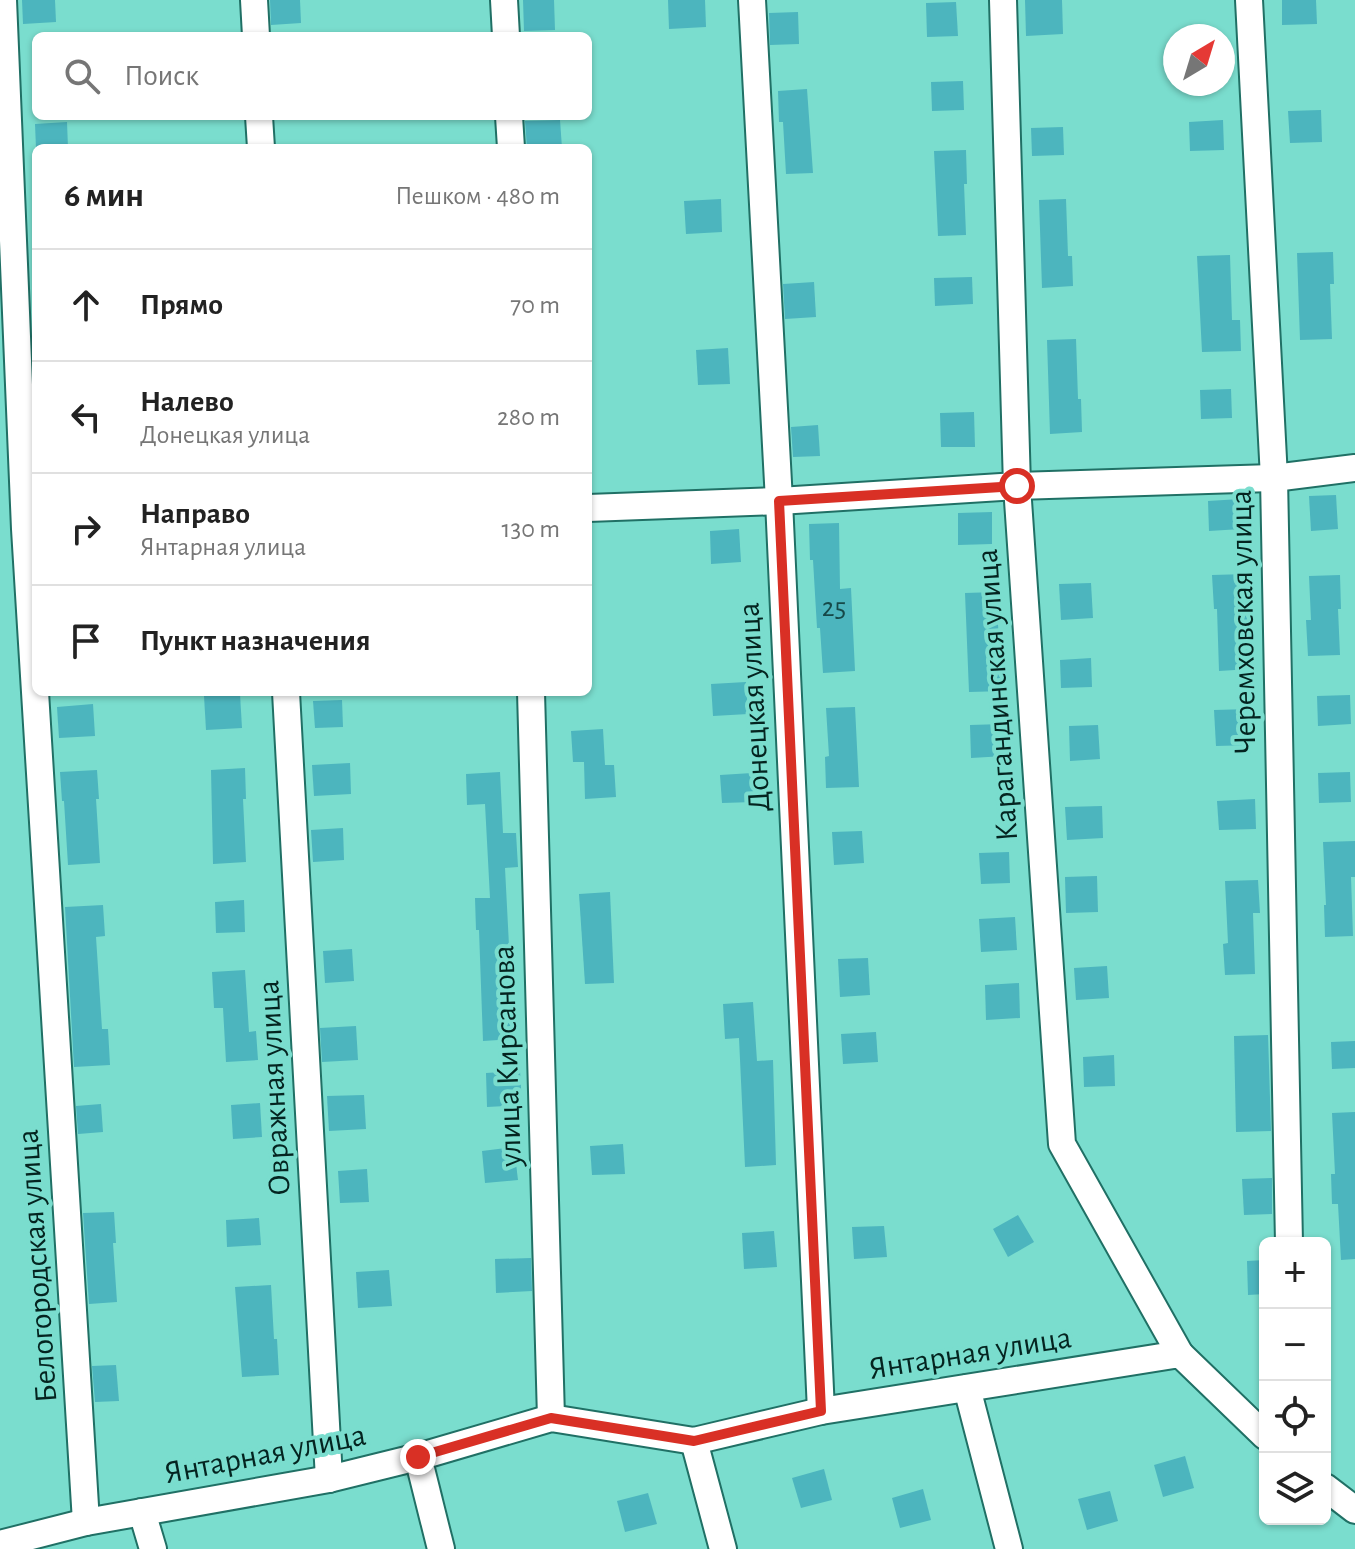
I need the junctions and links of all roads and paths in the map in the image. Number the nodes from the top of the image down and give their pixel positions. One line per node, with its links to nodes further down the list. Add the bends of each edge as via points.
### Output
1 (3, 0): 18 (street, Белогородская улица)
2 (254, 0): 7 (street)
3 (504, 0): 8 (street)
4 (752, 0): 16 (street, Донецкая улица)
5 (1003, 0): 15 (street, Карагандинская улица)
6 (1249, 0): 14 (street, Черемховская улица)
7 (256, 32)
8 (506, 32)
9 (259, 120): 11 (street)
10 (509, 120): 12 (street)
11 (261, 144)
12 (511, 144)
13 (1355, 468): 14 (street)
14 (1274, 478): 15 (street); 23 (street, Черемховская улица)
15 (1017, 486): 16 (street); 24 (street, Карагандинская улица, via 1062,1144)
16 (779, 501): 17 (street); 26 (street, Донецкая улица)
17 (592, 508)
18 (30, 529): 19 (street, Белогородская улица)
19 (32, 564)
20 (39, 696): 35 (street, Белогородская улица)
21 (286, 696): 31 (street, Овражная улица)
22 (531, 696): 27 (street, улица Кирсанова)
23 (1289, 1237)
24 (1180, 1354): 25 (street, Янтарная улица); 28 (street)
25 (967, 1388): 26 (street, Янтарная улица); 40 (street)
26 (821, 1411): 29 (street, Янтарная улица)
27 (551, 1418): 29 (street, Янтарная улица); 30 (street, Янтарная улица)
28 (1259, 1430)
29 (694, 1441): 39 (street)
30 (418, 1457): 31 (street, Янтарная улица); 38 (street)
31 (329, 1479): 34 (street, Янтарная улица)
32 (1331, 1492): 33 (street)
33 (1355, 1510)
34 (142, 1512): 35 (street, Янтарная улица); 37 (street)
35 (86, 1522): 36 (street, Янтарная улица)
36 (0, 1544)
37 (153, 1549)
38 (441, 1549)
39 (723, 1549)
40 (1009, 1549)

